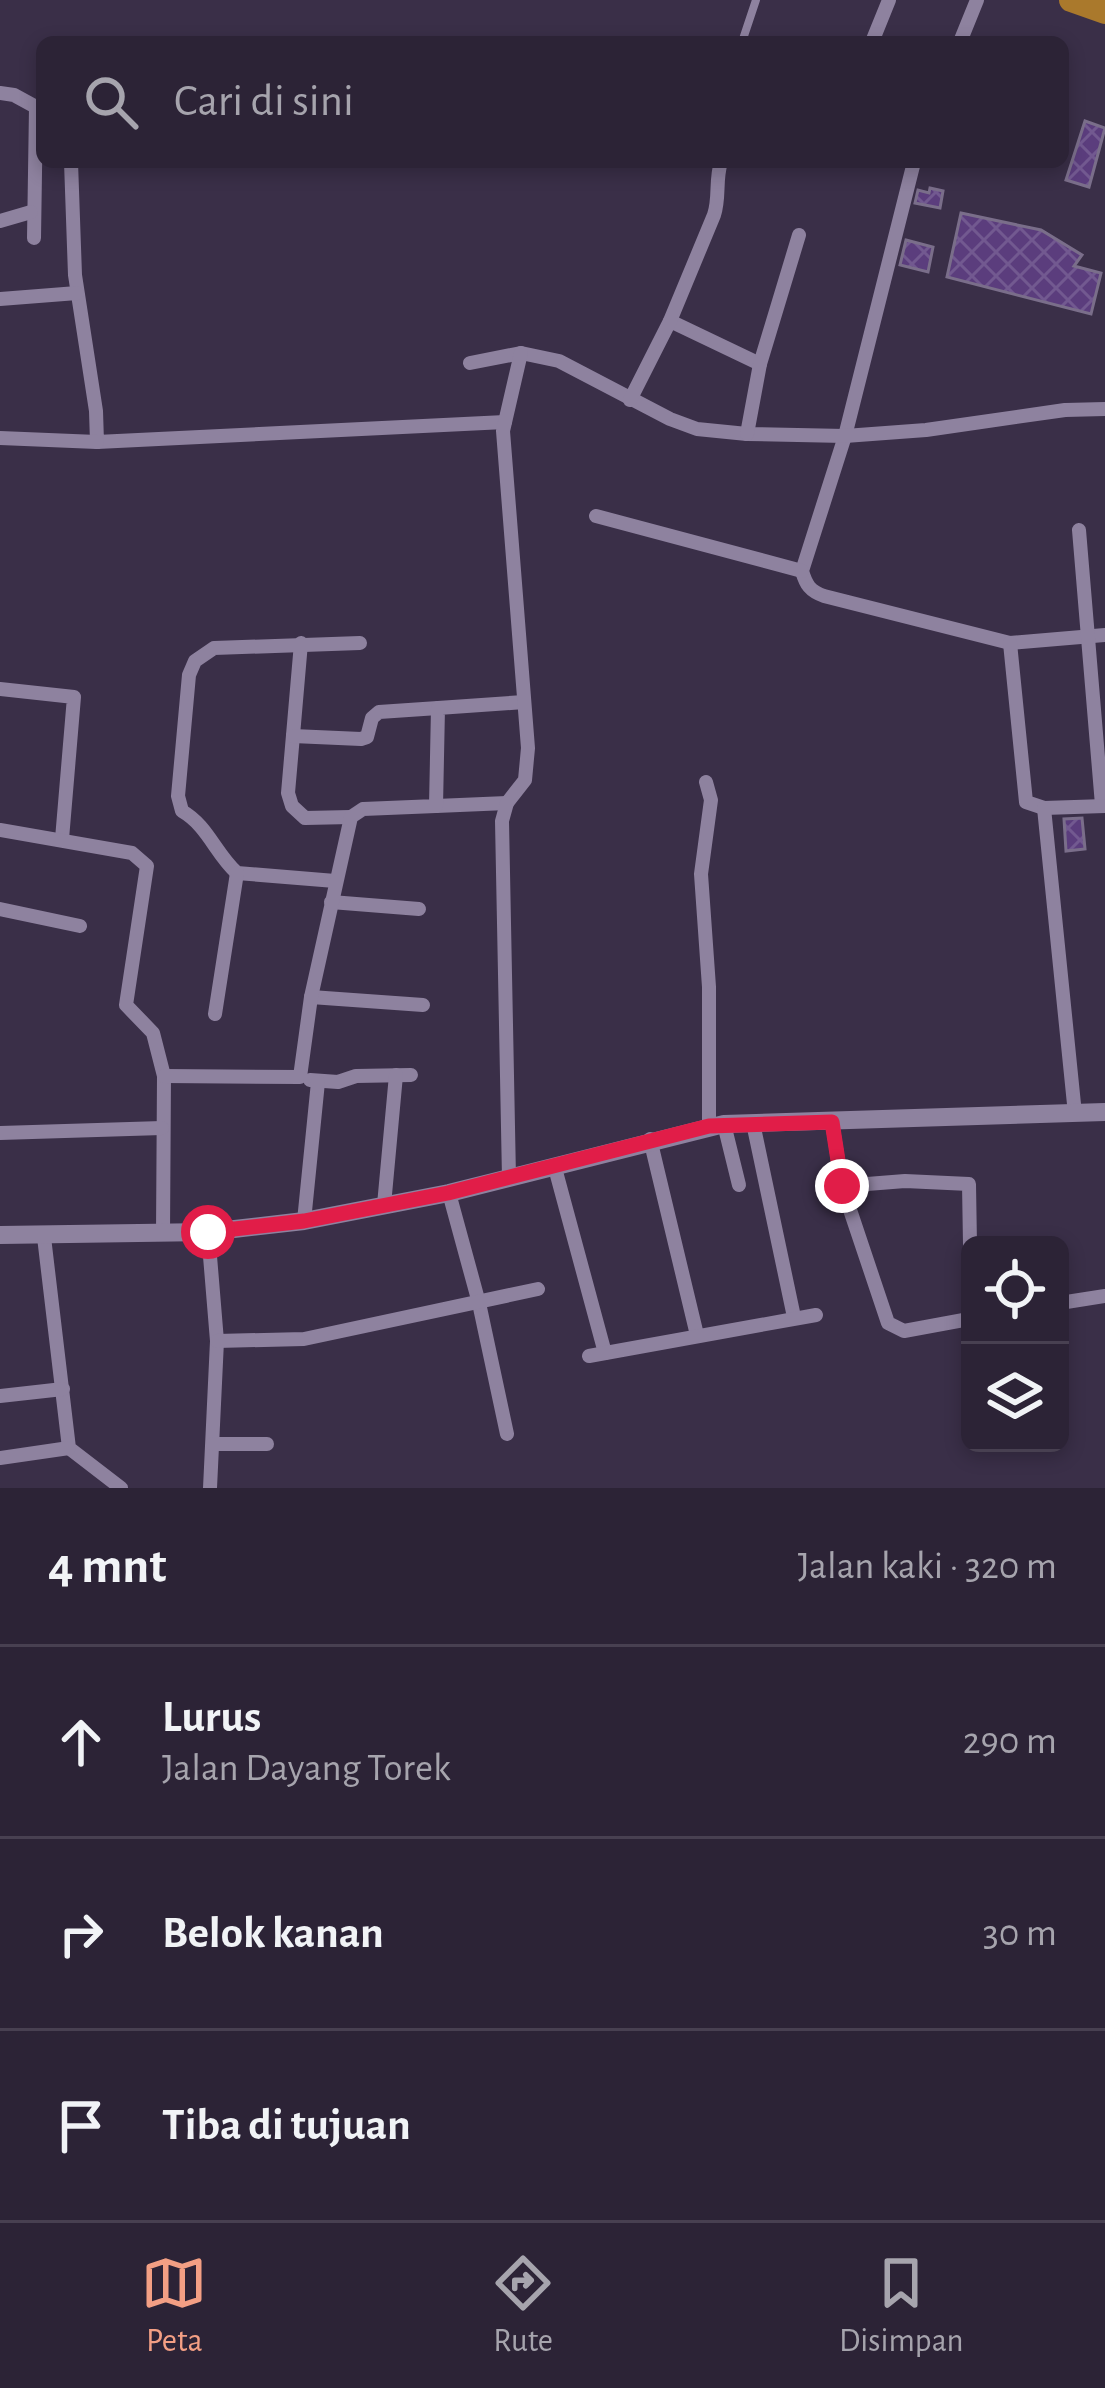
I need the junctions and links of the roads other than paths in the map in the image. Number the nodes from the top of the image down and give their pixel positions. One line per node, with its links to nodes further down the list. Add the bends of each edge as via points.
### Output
1 (757, 0): 6 (lane)
2 (889, 0): 7 (street)
3 (976, 0): 8 (street)
4 (1071, 0): 5 (highway)
5 (1105, 12)
6 (744, 36)
7 (874, 36)
8 (962, 36)
9 (0, 93): 10 (street)
10 (36, 101)
11 (36, 143): 15 (street)
12 (71, 168): 19 (street)
13 (719, 168): 21 (street, via 714,215)
14 (912, 168): 29 (street)
15 (31, 212): 16 (street); 18 (street)
16 (0, 220)
17 (799, 235): 24 (street)
18 (34, 238)
19 (77, 292): 20 (street); 31 (street)
20 (0, 299)
21 (670, 322): 24 (street); 25 (street)
22 (520, 353): 23 (street); 25 (street, via 559,361); 27 (street)
23 (470, 363)
24 (760, 364): 28 (street)
25 (630, 400): 28 (street, via 697,428)
26 (1105, 409): 29 (street)
27 (505, 422): 31 (street); 41 (street)
28 (748, 434): 29 (street)
29 (845, 436): 34 (street)
30 (0, 438): 31 (street)
31 (97, 442)
32 (596, 516): 34 (street)
33 (1079, 530): 36 (street)
34 (802, 571): 39 (street, via 813,592)
35 (1105, 635): 36 (street)
36 (1088, 638): 39 (street); 47 (street)
37 (302, 643): 38 (street); 43 (street); 52 (street, via 214,648 189,675 180,804)
38 (361, 643)
39 (1010, 644): 48 (street, via 1024,798)
40 (0, 689): 51 (street, via 74,697)
41 (524, 702): 42 (street); 45 (street, via 525,780)
42 (438, 708): 43 (street, via 379,712 361,739); 46 (street)
43 (293, 736): 49 (street, via 292,806 305,818)
44 (706, 782): 68 (street, via 711,800 700,874)
45 (507, 802): 46 (street); 73 (street)
46 (436, 806): 49 (street, via 363,809)
47 (1104, 806): 48 (street)
48 (1044, 808): 65 (street)
49 (351, 817): 53 (street)
50 (0, 830): 51 (street)
51 (62, 839): 61 (street, via 132,854 147,866 126,1005 153,1033)
52 (237, 873): 53 (street); 60 (street)
53 (335, 881): 54 (street)
54 (331, 902): 56 (street); 58 (street)
55 (0, 909): 57 (street)
56 (419, 909)
57 (80, 926)
58 (311, 997): 59 (street); 62 (street)
59 (423, 1005)
60 (215, 1014)
61 (164, 1076): 62 (street); 69 (street)
62 (300, 1077): 63 (street)
63 (318, 1082): 77 (street, via 403,1075); 78 (street)
64 (1105, 1112): 65 (street)
65 (1075, 1114): 66 (street)
66 (832, 1122): 67 (street); 75 (street)
67 (753, 1123): 68 (street); 89 (street)
68 (716, 1125): 71 (street); 74 (street)
69 (162, 1128): 70 (street); 80 (street)
70 (0, 1133)
71 (650, 1139): 72 (street); 91 (street)
72 (555, 1168): 73 (street); 91 (street, via 597,1354)
73 (509, 1178): 76 (street)
74 (740, 1185)
75 (842, 1186): 82 (street, via 969,1184); 90 (street, via 888,1323 904,1331)
76 (448, 1193): 77 (street); 87 (street)
77 (384, 1205): 78 (street)
78 (304, 1221): 79 (street)
79 (208, 1232): 80 (street); 92 (street)
80 (163, 1233): 83 (street)
81 (0, 1235): 83 (street)
82 (970, 1236)
83 (44, 1237): 93 (street)
84 (538, 1288): 87 (street)
85 (1105, 1296): 86 (street)
86 (1069, 1302)
87 (479, 1304): 92 (street, via 304,1339); 95 (street)
88 (816, 1315): 89 (street)
89 (794, 1317): 91 (street)
90 (961, 1320)
91 (697, 1335)
92 (217, 1340): 96 (street)
93 (62, 1389): 94 (street); 98 (street)
94 (0, 1396)
95 (507, 1434)
96 (213, 1444): 97 (street); 101 (street)
97 (267, 1444)
98 (69, 1448): 99 (street); 100 (street)
99 (0, 1458)
100 (121, 1488)
101 (210, 1488)

